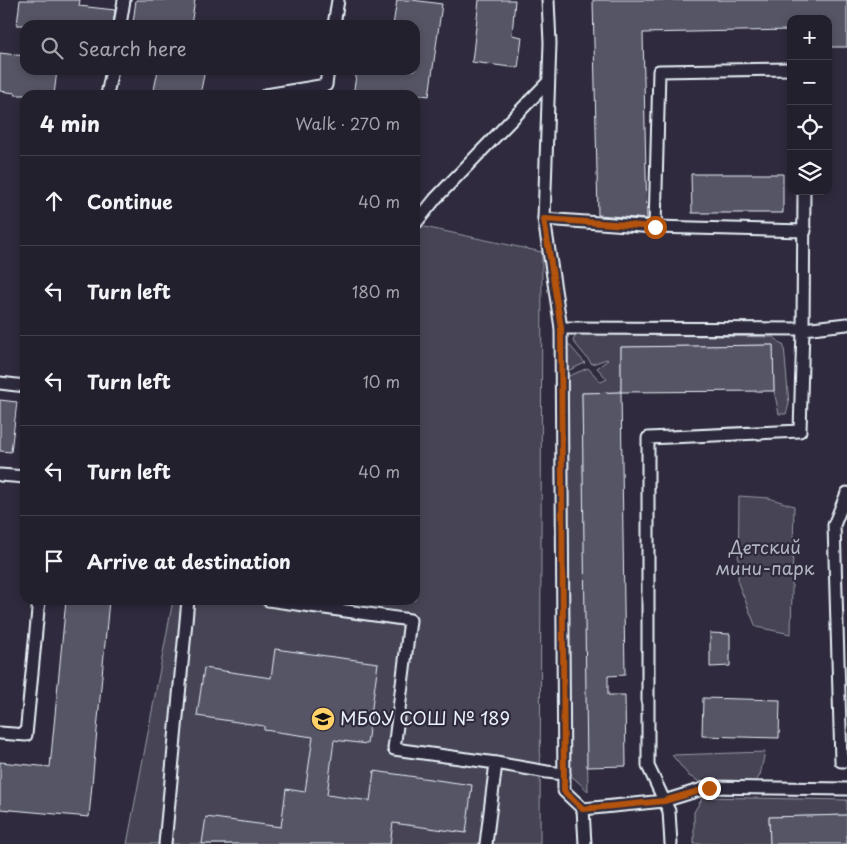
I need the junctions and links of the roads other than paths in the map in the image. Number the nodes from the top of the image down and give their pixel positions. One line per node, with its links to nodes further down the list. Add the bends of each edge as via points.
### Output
1 (124, 0): 4 (lane)
2 (338, 0): 5 (lane)
3 (548, 0): 9 (lane)
4 (121, 20)
5 (335, 20)
6 (787, 70): 15 (lane, via 659,71)
7 (111, 75): 10 (lane)
8 (327, 75): 11 (lane, via 326,85)
9 (548, 82): 13 (lane); 14 (lane)
10 (108, 90)
11 (296, 90)
12 (804, 195): 16 (lane)
13 (420, 218)
14 (544, 219): 15 (lane); 18 (lane)
15 (655, 227): 16 (lane)
16 (805, 231): 19 (lane)
17 (847, 324): 19 (lane)
18 (561, 328): 19 (lane); 31 (lane)
19 (803, 329): 33 (lane, via 800,431 648,438 648,766)
20 (0, 383): 21 (lane)
21 (20, 385)
22 (0, 475): 23 (lane)
23 (20, 477)
24 (847, 493): 29 (lane, via 834,525 841,761)
25 (39, 605): 28 (lane, via 26,735)
26 (188, 605): 35 (lane)
27 (304, 605): 30 (lane, via 410,620 394,749)
28 (0, 733)
29 (847, 761)
30 (496, 762): 31 (lane); 36 (lane)
31 (564, 774): 34 (lane, via 564,791)
32 (847, 789): 33 (lane, via 709,788)
33 (664, 801): 34 (lane); 38 (lane, via 669,811)
34 (583, 809): 37 (lane)
35 (165, 844)
36 (486, 844)
37 (585, 844)
38 (670, 844)

